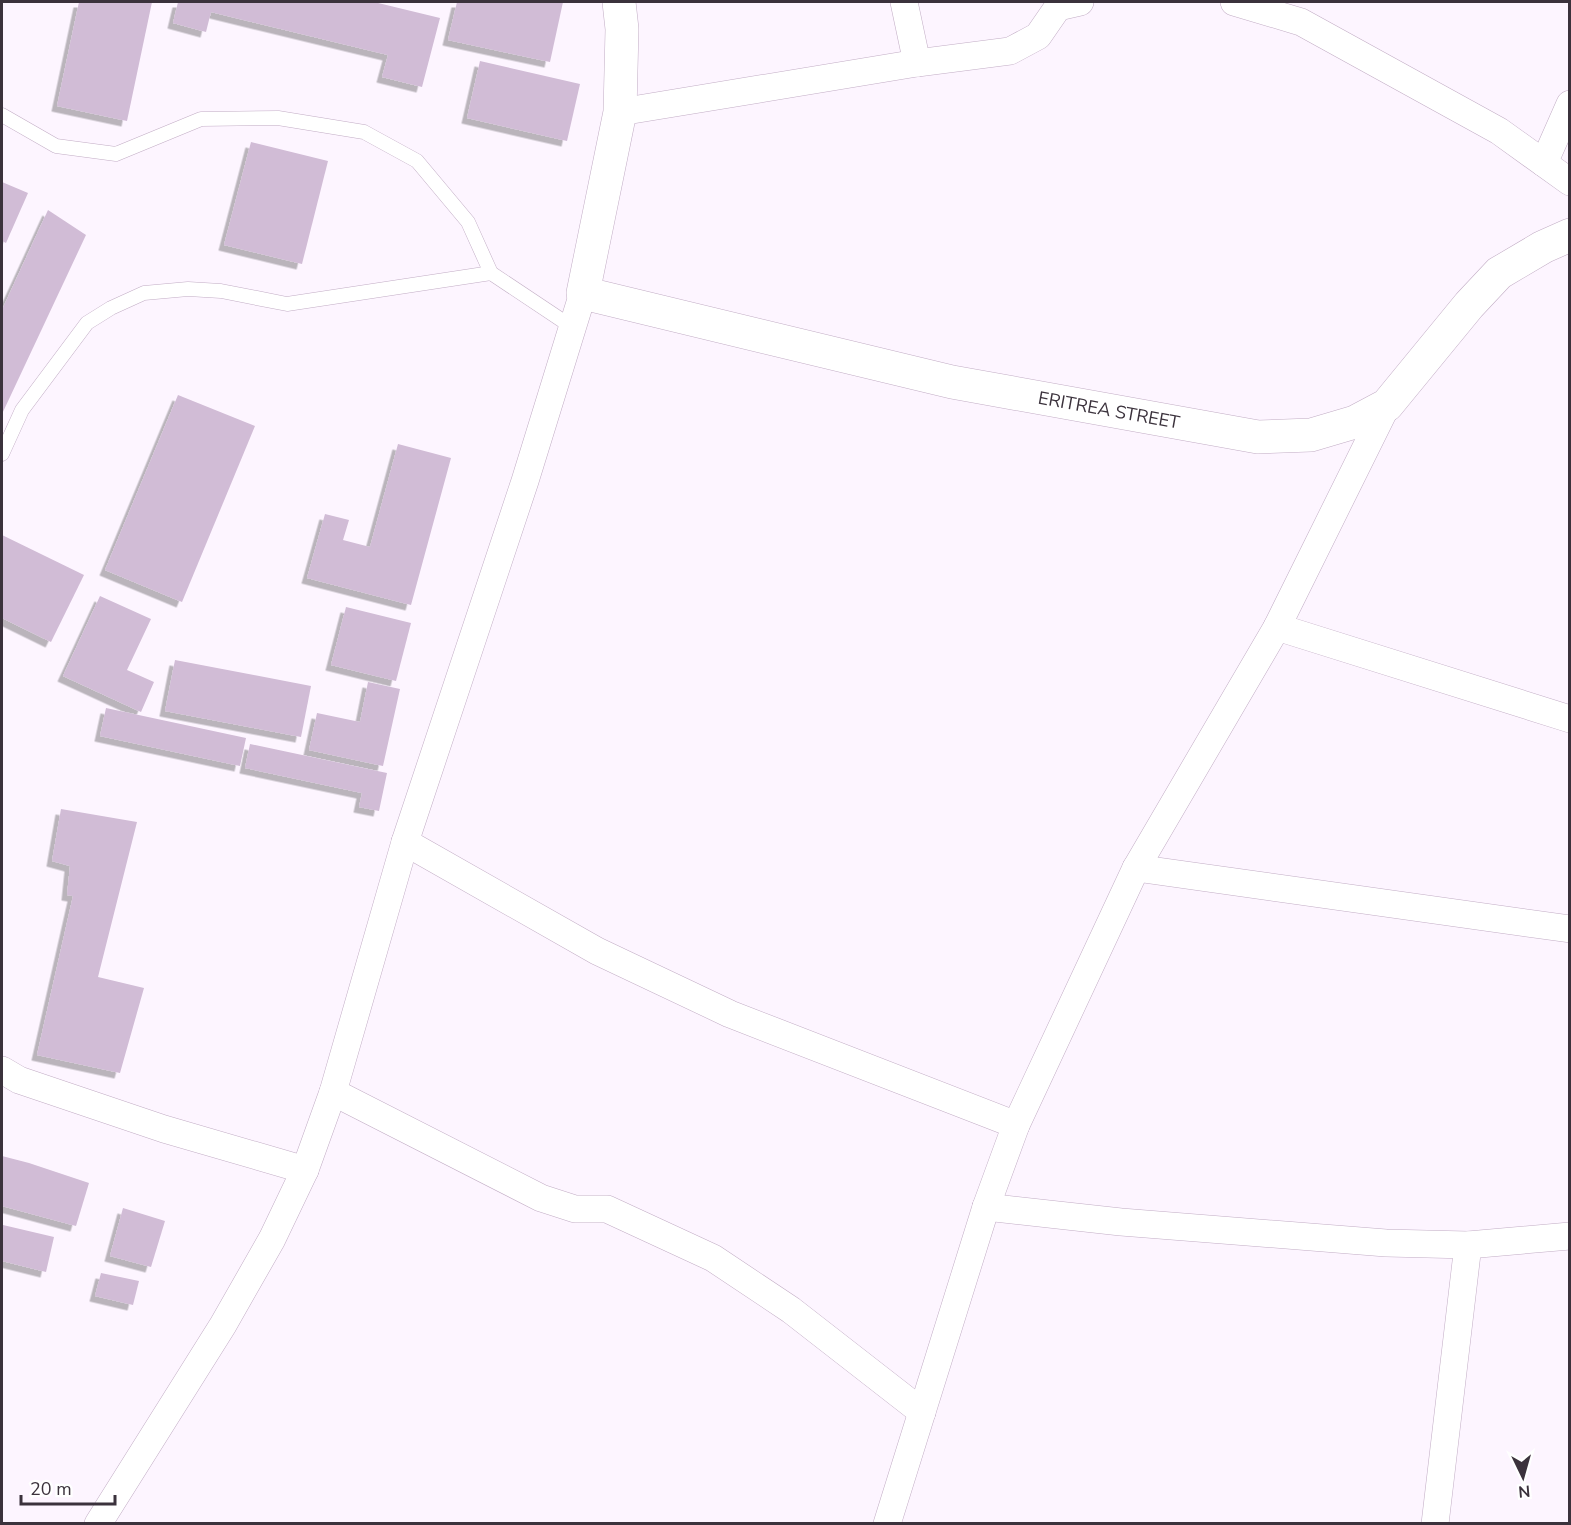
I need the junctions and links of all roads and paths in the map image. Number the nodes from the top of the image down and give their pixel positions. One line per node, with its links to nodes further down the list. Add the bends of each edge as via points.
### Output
1 (619, 2): 7 (main road)
2 (904, 2): 5 (street)
3 (1234, 2): 9 (street, via 1301,22 1499,131)
4 (1064, 3): 5 (street, via 1038,36 1011,51)
5 (917, 63): 7 (street)
6 (1569, 104): 9 (street)
7 (620, 112): 13 (main road)
8 (2, 115): 12 (lane, via 56,146 116,154 201,119 278,118 364,132 417,161 468,222)
9 (1544, 163): 10 (street)
10 (1569, 182)
11 (1569, 235): 15 (main road, ERITREA STREET, via 1499,273)
12 (491, 273): 14 (lane); 16 (lane, via 287,304 221,291 144,293 87,323 21,410)
13 (584, 292): 14 (street); 15 (main road, ERITREA STREET, via 952,382 1258,437 1311,435 1355,422)
14 (572, 327): 19 (street)
15 (1387, 405): 17 (street)
16 (2, 454)
17 (1277, 627): 18 (street); 20 (street)
18 (1569, 719)
19 (405, 842): 23 (street); 24 (street, via 597,951 720,1009)
20 (1136, 868): 21 (street); 24 (street)
21 (1569, 929)
22 (2, 1070): 25 (street, via 19,1080 164,1129)
23 (333, 1092): 25 (street); 29 (street, via 541,1198 574,1209 607,1209 713,1258 791,1310)
24 (1016, 1125): 26 (street)
25 (305, 1170): 30 (street, via 272,1239 223,1325)
26 (986, 1207): 28 (street, via 1386,1243); 29 (street)
27 (1569, 1236): 28 (street)
28 (1468, 1245): 32 (street)
29 (922, 1412): 31 (street)
30 (98, 1524)
31 (886, 1524)
32 (1435, 1524)

